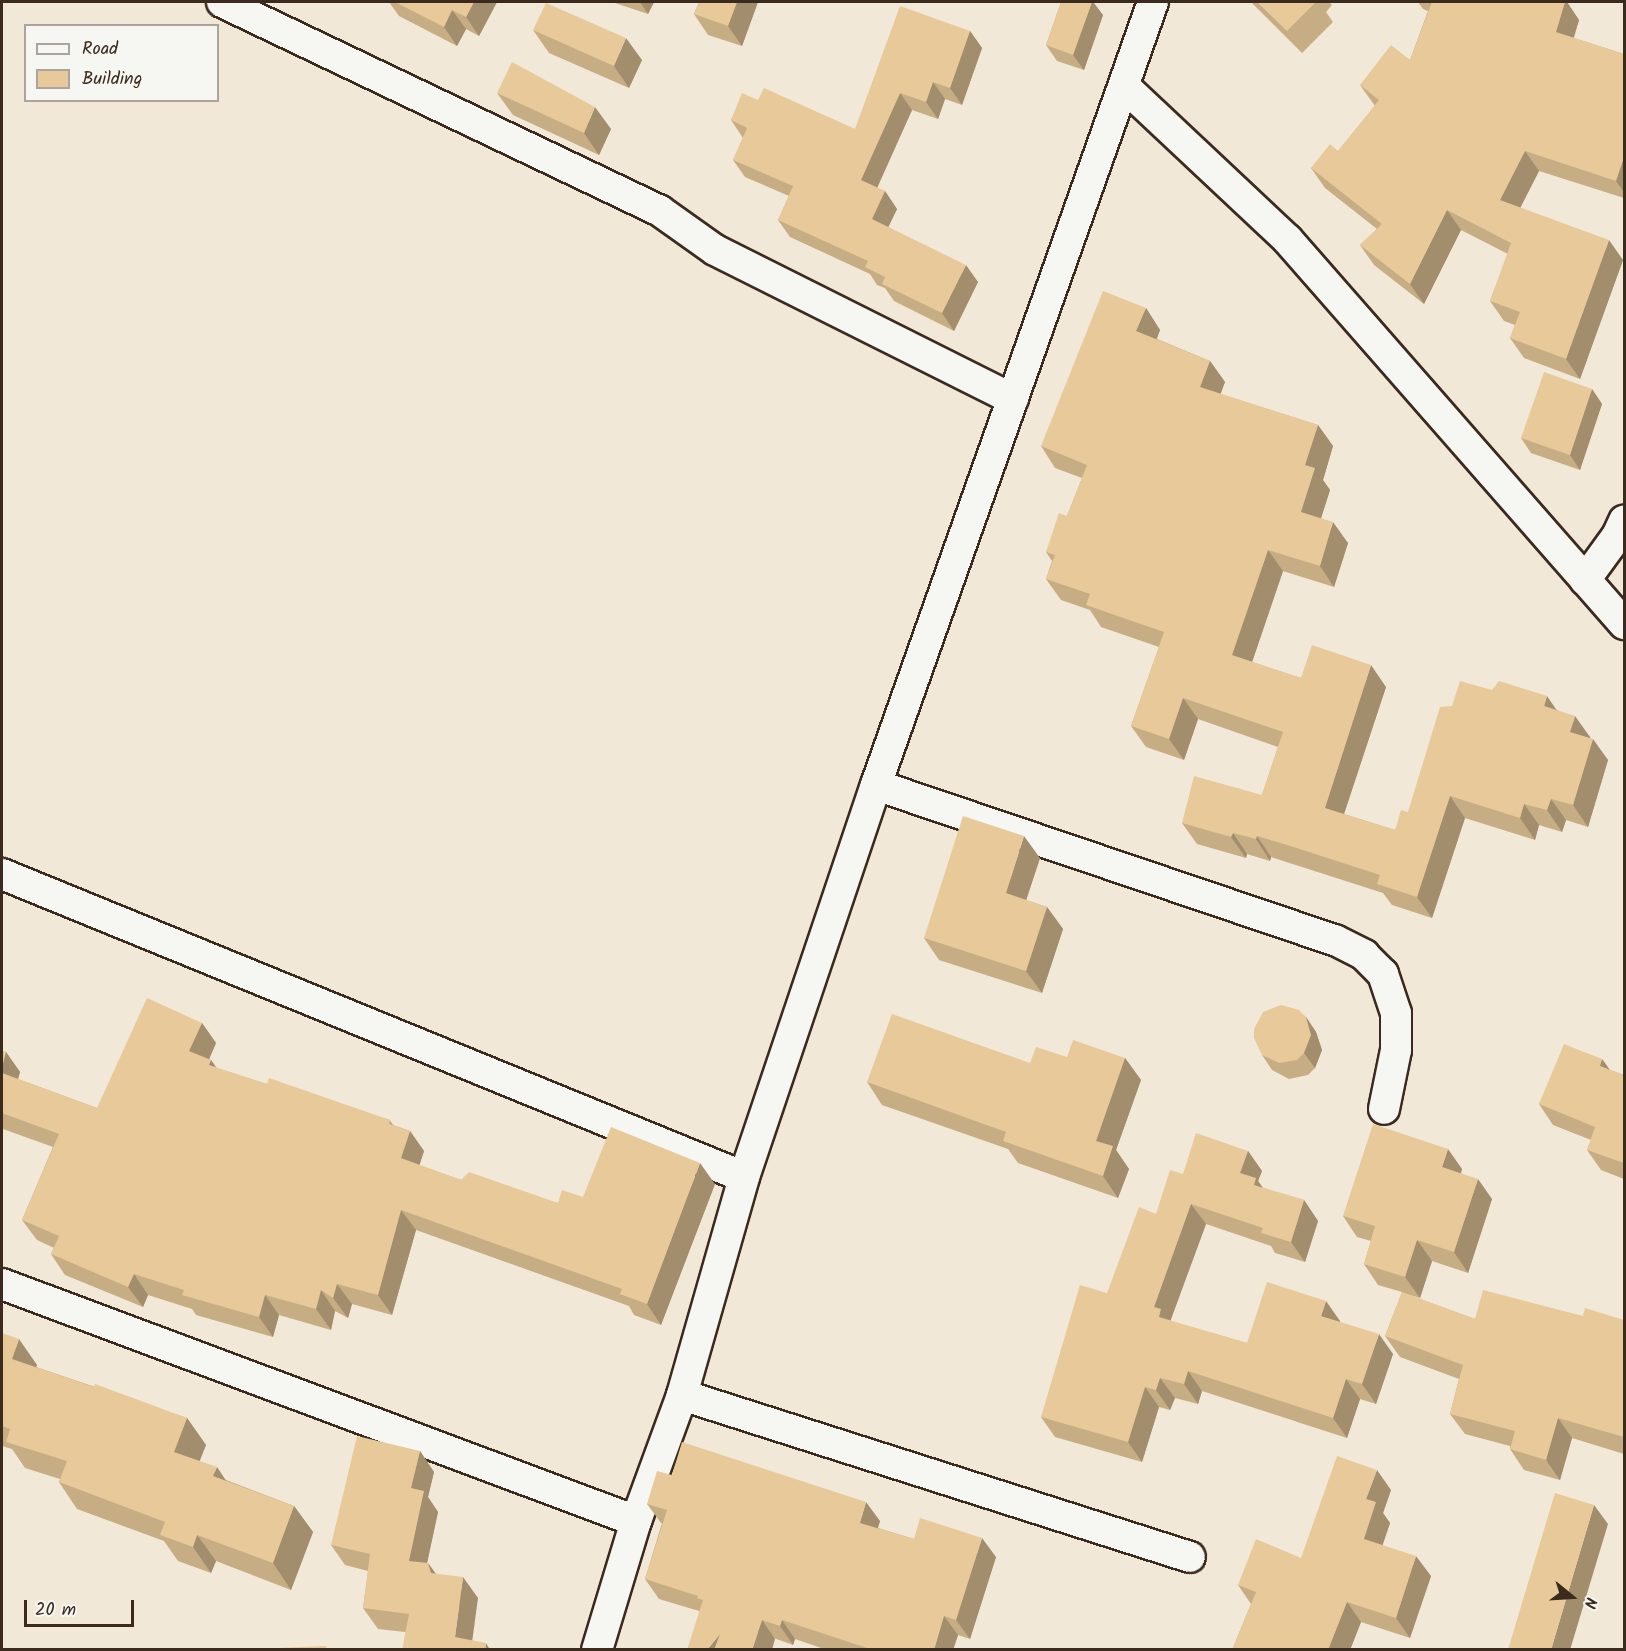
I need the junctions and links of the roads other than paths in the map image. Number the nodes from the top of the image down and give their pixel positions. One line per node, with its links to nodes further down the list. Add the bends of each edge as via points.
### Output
1 (222, 2): 4 (street, via 660,211 715,250)
2 (1153, 2): 3 (street)
3 (1124, 86): 4 (street); 6 (street, via 1287,239)
4 (1013, 399): 8 (street)
5 (1624, 521): 6 (street)
6 (1586, 580): 7 (street)
7 (1624, 624)
8 (876, 785): 10 (street, via 1335,940 1364,956 1383,974 1396,1013 1396,1050); 11 (street)
9 (2, 873): 11 (street)
10 (1384, 1109)
11 (744, 1178): 13 (street)
12 (2, 1284): 14 (street)
13 (682, 1395): 14 (street); 15 (street)
14 (636, 1521): 16 (street)
15 (1190, 1557)
16 (597, 1650)

